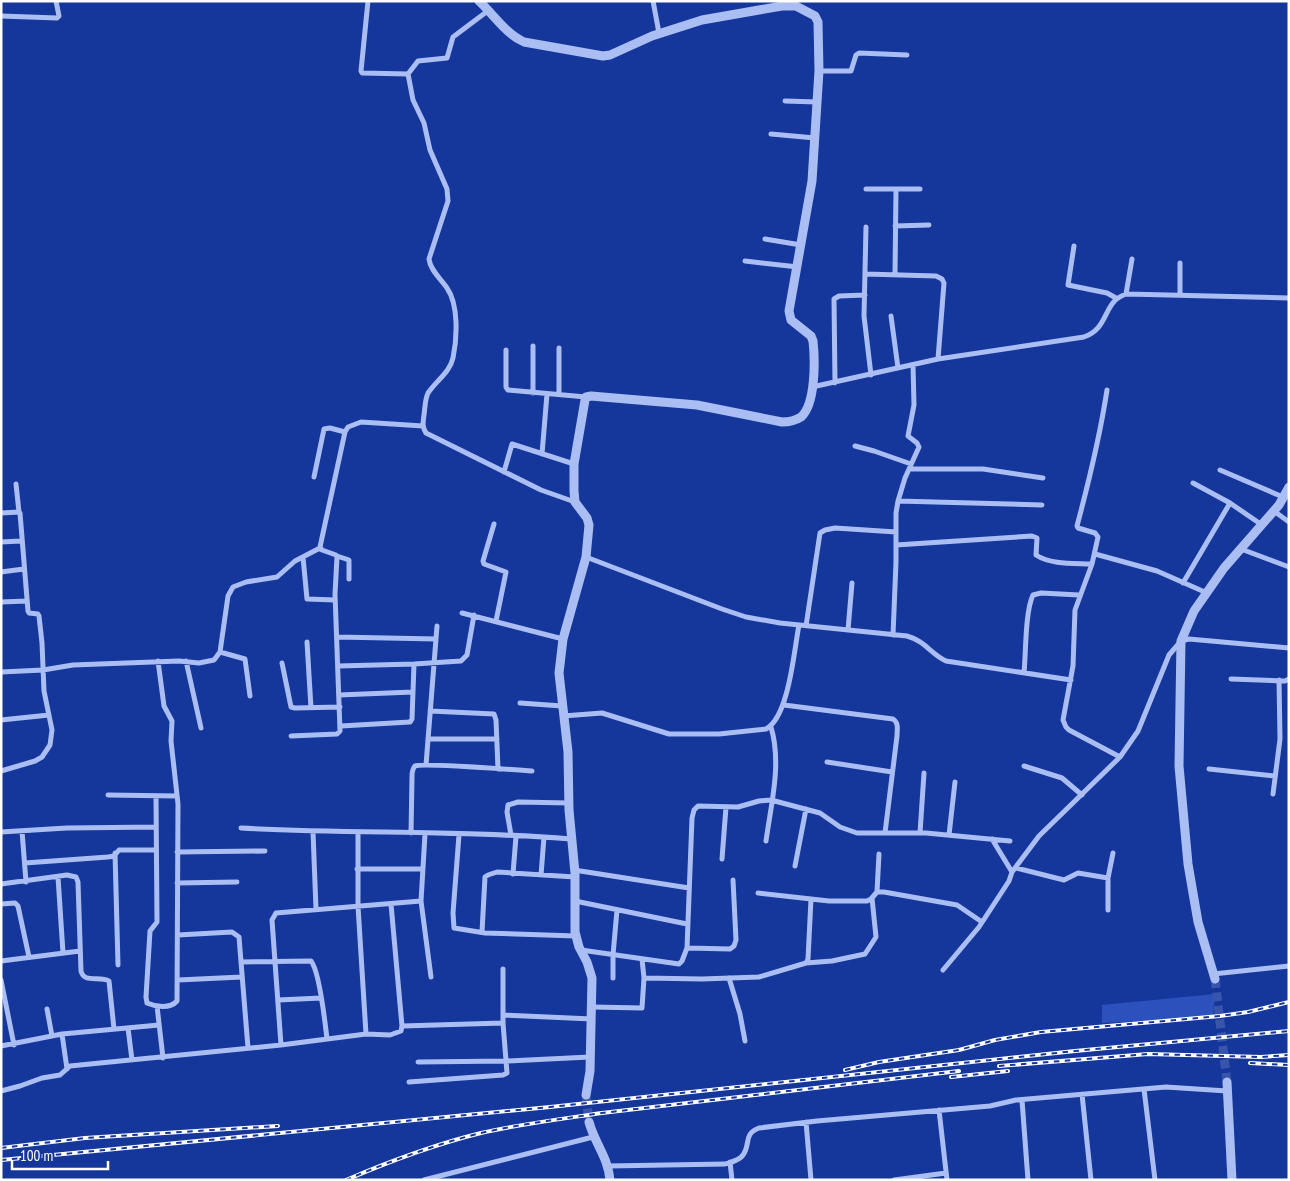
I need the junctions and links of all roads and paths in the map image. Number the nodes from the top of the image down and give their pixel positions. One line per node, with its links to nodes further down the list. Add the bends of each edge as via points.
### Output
1 (56, 1): 6 (street, via 57,18)
2 (368, 1): 10 (street, via 361,73)
3 (479, 1): 5 (street)
4 (653, 1): 7 (street)
5 (489, 10): 7 (street, via 509,32 524,42 603,56 617,54); 10 (street, via 453,37 447,58 418,61)
6 (1, 16)
7 (658, 33): 9 (street, via 718,16 796,6 817,18)
8 (907, 55): 9 (street, via 859,53 852,71)
9 (819, 71): 12 (street)
10 (408, 74): 50 (street, via 412,97 424,123 430,150 448,189 448,201 429,263 448,289 456,315 453,358 428,393)
11 (785, 101): 12 (street)
12 (817, 102): 14 (street)
13 (771, 134): 14 (street)
14 (815, 138): 22 (street)
15 (866, 189): 16 (street)
16 (896, 189): 17 (street); 19 (street)
17 (920, 189)
18 (929, 225): 19 (street)
19 (896, 226): 29 (street)
20 (866, 227): 28 (street)
21 (765, 240): 22 (street)
22 (802, 245): 27 (street)
23 (1074, 246): 33 (street, via 1068,285)
24 (1132, 259): 30 (street)
25 (745, 261): 27 (street)
26 (1180, 264): 32 (street)
27 (798, 267): 44 (street, via 789,316 813,340)
28 (865, 274): 29 (street); 31 (street)
29 (895, 274): 39 (street, via 942,279)
30 (1126, 294): 32 (street); 33 (street)
31 (865, 295): 42 (street, via 865,333); 43 (street, via 834,299)
32 (1180, 295): 34 (street)
33 (1116, 298): 39 (street, via 1098,330 1084,337)
34 (1289, 298)
35 (891, 316): 41 (street)
36 (532, 346): 46 (street)
37 (559, 348): 48 (street)
38 (506, 350): 46 (street, via 506,389)
39 (938, 359): 40 (street)
40 (913, 365): 41 (street); 55 (street, via 914,405 908,436 919,447)
41 (898, 368): 42 (street)
42 (871, 375): 43 (street)
43 (835, 383): 44 (street)
44 (812, 387): 49 (street, via 806,411 789,422 679,403)
45 (1107, 390): 80 (street, via 1101,434 1077,526 1097,534)
46 (533, 393): 47 (street)
47 (547, 394): 48 (street); 53 (street)
48 (559, 394): 49 (street)
49 (586, 397): 54 (street)
50 (423, 426): 51 (street, via 361,422 348,427); 57 (street, via 426,433)
51 (345, 432): 58 (street, via 324,429); 78 (street)
52 (855, 446): 55 (street)
53 (542, 454): 54 (street); 57 (street, via 512,444)
54 (574, 464): 65 (street)
55 (910, 467): 59 (street, via 982,469); 64 (street)
56 (1220, 470): 63 (street)
57 (504, 472): 65 (street)
58 (314, 477)
59 (1043, 478)
60 (1194, 483): 66 (street)
61 (16, 484): 69 (street)
62 (1289, 487): 63 (street)
63 (1283, 497): 68 (street)
64 (898, 501): 67 (street); 74 (street)
65 (575, 502): 83 (street, via 588,522)
66 (1230, 503): 73 (street); 90 (street)
67 (1042, 505)
68 (1274, 511): 71 (street); 73 (street)
69 (19, 512): 70 (street); 75 (street)
70 (1, 513)
71 (1289, 522)
72 (494, 524): 98 (street, via 483,561 506,572)
73 (1262, 525): 79 (street)
74 (896, 532): 77 (street); 99 (street, via 835,528 820,533)
75 (22, 541): 76 (street); 86 (street)
76 (1, 542)
77 (896, 545): 84 (street, via 1032,536 1037,538 1036,555 1040,558); 102 (street)
78 (320, 548): 81 (street); 82 (street)
79 (1241, 549): 85 (street); 91 (street)
80 (1095, 554): 84 (street); 90 (street, via 1157,571)
81 (337, 556): 88 (street, via 349,560); 93 (street)
82 (303, 557): 93 (street, via 307,599); 109 (street, via 280,576 233,587 228,596)
83 (586, 557): 99 (street, via 722,610); 104 (street)
84 (1092, 564): 92 (street)
85 (1289, 567)
86 (24, 570): 87 (street); 94 (street)
87 (1, 572)
88 (349, 579)
89 (852, 583): 101 (street)
90 (1183, 583): 91 (street)
91 (1206, 593): 106 (street)
92 (1079, 595): 118 (street, via 1034,595); 121 (street, via 1073,623)
93 (335, 600): 103 (street)
94 (27, 601): 95 (street); 116 (street, via 28,612 39,616)
95 (1, 602)
96 (462, 613): 97 (street)
97 (474, 615): 98 (street); 113 (street, via 467,656 457,662)
98 (496, 621): 104 (street)
99 (802, 625): 101 (street); 127 (street)
100 (437, 626): 105 (street)
101 (848, 630): 102 (street)
102 (893, 635): 118 (street, via 916,639 946,661)
103 (337, 637): 105 (street); 115 (street)
104 (563, 638): 131 (street, via 559,673)
105 (436, 639): 113 (street)
106 (1181, 641): 108 (street, via 1189,639); 140 (street, via 1169,656 1138,731); 234 (street, via 1179,766 1188,864 1198,922)
107 (307, 642): 129 (street)
108 (1289, 648)
109 (220, 652): 111 (street, via 208,662); 125 (street, via 245,659)
110 (158, 661): 111 (street); 116 (street, via 73,664); 156 (street, via 164,706 172,721)
111 (186, 661): 136 (street)
112 (282, 663): 129 (street, via 291,706)
113 (433, 663): 114 (street); 130 (street)
114 (414, 664): 115 (street); 123 (street)
115 (338, 666): 124 (street)
116 (44, 670): 117 (street); 132 (street)
117 (1, 672)
118 (1024, 673): 121 (street)
119 (1231, 679): 122 (street)
120 (1289, 679): 122 (street)
121 (1071, 680): 140 (street, via 1063,720 1066,727)
122 (1278, 680): 150 (street, via 1280,738)
123 (413, 692): 124 (street); 134 (street, via 410,722)
124 (339, 695): 128 (street)
125 (250, 696)
126 (520, 703): 131 (street)
127 (784, 705): 135 (street); 148 (street, via 893,719 898,725)
128 (340, 707): 129 (street); 134 (street)
129 (311, 708)
130 (430, 711): 138 (street); 139 (street, via 494,714)
131 (563, 711): 135 (street, via 602,713 669,734 719,734); 158 (street, via 568,752)
132 (49, 715): 133 (street); 147 (street, via 52,738 42,757)
133 (1, 720)
134 (341, 726): 137 (street, via 337,734)
135 (771, 727): 157 (street, via 776,765)
136 (201, 728)
137 (291, 736)
138 (428, 739): 139 (street); 142 (street)
139 (497, 739): 144 (street)
140 (1120, 757): 153 (street)
141 (827, 762): 148 (street)
142 (426, 765): 144 (street); 167 (street, via 413,769)
143 (1024, 766): 153 (street, via 1062,778)
144 (498, 769): 146 (street)
145 (1209, 769): 150 (street)
146 (532, 770)
147 (1, 771)
148 (892, 772): 168 (street)
149 (924, 773): 171 (street)
150 (1275, 776): 152 (street)
151 (955, 782): 172 (street)
152 (1273, 794)
153 (1082, 795): 190 (street, via 1039,836)
154 (108, 796): 155 (street)
155 (156, 796): 156 (street); 161 (street)
156 (177, 796): 182 (street)
157 (771, 800): 159 (street); 160 (street); 177 (street)
158 (568, 803): 173 (street, via 518,802 508,805); 175 (street)
159 (726, 807): 185 (street); 201 (street, via 704,805 694,810)
160 (806, 809): 168 (street, via 857,833); 187 (street)
161 (156, 827): 163 (street); 179 (street)
162 (241, 828): 165 (street)
163 (22, 830): 164 (street); 186 (street)
164 (1, 832)
165 (313, 832): 166 (street); 211 (street)
166 (358, 832): 167 (street); 188 (street)
167 (411, 833): 169 (street)
168 (885, 833): 171 (street)
169 (425, 834): 170 (street); 189 (street)
170 (459, 834): 173 (street); 216 (street, via 453,926 456,930)
171 (920, 834): 172 (street)
172 (949, 835): 176 (street)
173 (513, 836): 174 (street); 192 (street)
174 (544, 837): 175 (street); 193 (street)
175 (571, 839): 191 (street)
176 (992, 839): 178 (street); 190 (street)
177 (766, 841)
178 (1010, 841)
179 (155, 850): 181 (street); 244 (street, via 157,922 150,931 146,997 147,1003)
180 (265, 851): 182 (street)
181 (115, 852): 186 (street, via 114,856 108,857); 230 (street)
182 (177, 852): 199 (street)
183 (1113, 853): 195 (street)
184 (879, 854): 202 (street)
185 (722, 858)
186 (26, 863): 197 (street)
187 (796, 866)
188 (358, 869): 189 (street); 210 (street)
189 (423, 869): 207 (street)
190 (1014, 870): 195 (street, via 1064,880 1078,873); 214 (street)
191 (575, 873): 193 (street); 201 (street); 206 (street)
192 (513, 874): 193 (street); 216 (street, via 497,872 485,878)
193 (541, 875)
194 (58, 877): 197 (street); 221 (street, via 72,875 78,882); 222 (street)
195 (1108, 878): 213 (street)
196 (733, 880): 219 (street, via 734,946)
197 (26, 882): 200 (street)
198 (237, 882): 199 (street)
199 (177, 883): 217 (street)
200 (1, 884)
201 (689, 888): 215 (street)
202 (876, 892): 204 (street); 214 (street, via 957,906)
203 (758, 893): 205 (street)
204 (872, 897): 205 (street, via 867,901); 229 (street, via 876,937 865,954)
205 (811, 899): 229 (street)
206 (576, 901): 212 (street); 218 (street)
207 (421, 902): 209 (street); 236 (street)
208 (1, 904): 224 (street, via 18,906)
209 (391, 904): 210 (street); 251 (street)
210 (358, 906): 211 (street); 255 (street)
211 (316, 909): 228 (street, via 273,915)
212 (617, 910): 215 (street); 223 (street)
213 (1108, 910)
214 (982, 922): 233 (street)
215 (688, 924): 219 (street)
216 (482, 932): 218 (street)
217 (178, 935): 227 (street, via 235,933 239,937); 241 (street)
218 (576, 936): 220 (street)
219 (686, 948): 225 (street, via 679,964)
220 (581, 950): 223 (street); 245 (street, via 592,978)
221 (80, 951): 222 (street); 253 (street, via 82,976 109,981)
222 (62, 953): 224 (street)
223 (613, 955): 225 (street); 237 (street)
224 (29, 957): 226 (street)
225 (642, 959): 238 (street)
226 (1, 961)
227 (241, 962): 228 (street); 235 (street)
228 (275, 962): 242 (street, via 311,961); 243 (street)
229 (806, 963): 239 (street, via 759,977)
230 (118, 965)
231 (1289, 966): 234 (street)
232 (503, 969): 247 (street)
233 (943, 970)
234 (1214, 976)
235 (242, 977): 241 (street); 262 (street)
236 (431, 977)
237 (613, 978)
238 (644, 978): 239 (street); 245 (street, via 642,1008)
239 (729, 978): 258 (street)
240 (1, 980): 259 (street)
241 (178, 980): 244 (street, via 175,1004)
242 (321, 998): 243 (street); 257 (street)
243 (278, 1000): 260 (street)
244 (157, 1006): 250 (street)
245 (592, 1007): 248 (street)
246 (47, 1009): 256 (street)
247 (503, 1015): 248 (street); 249 (street)
248 (592, 1019): 263 (street)
249 (503, 1023): 251 (street); 266 (street)
250 (159, 1025): 252 (street); 264 (street)
251 (402, 1026): 255 (street, via 398,1033)
252 (128, 1028): 253 (street); 265 (street)
253 (114, 1029): 254 (street)
254 (62, 1034): 256 (street); 268 (street)
255 (366, 1034): 257 (street)
256 (52, 1036): 259 (street)
257 (326, 1039): 260 (street)
258 (745, 1041)
259 (14, 1045): 261 (street)
260 (281, 1045): 262 (street)
261 (1, 1046)
262 (248, 1048): 264 (street)
263 (590, 1057): 266 (street); 274 (street)
264 (163, 1058): 265 (street)
265 (132, 1060): 268 (street, via 70,1066)
266 (506, 1061): 267 (street); 269 (street, via 506,1073 503,1075)
267 (418, 1062)
268 (67, 1069): 272 (street, via 60,1074)
269 (409, 1082)
270 (1227, 1086): 271 (street); 292 (street)
271 (1144, 1089): 273 (street); 291 (street)
272 (1, 1091)
273 (1082, 1094): 275 (street); 290 (street)
274 (586, 1095)
275 (1022, 1100): 276 (street); 289 (street)
276 (939, 1110): 278 (street); 282 (street)
277 (589, 1122): 279 (street)
278 (806, 1122): 280 (street, via 752,1131 743,1155); 286 (street)
279 (593, 1137): 281 (street); 283 (street)
280 (730, 1162): 281 (street); 285 (street)
281 (608, 1166): 284 (street)
282 (946, 1173): 287 (street); 288 (street)
283 (424, 1180)
284 (610, 1180)
285 (732, 1180)
286 (811, 1180)
287 (894, 1180)
288 (946, 1180)
289 (1028, 1180)
290 (1091, 1180)
291 (1155, 1180)
292 (1232, 1180)

